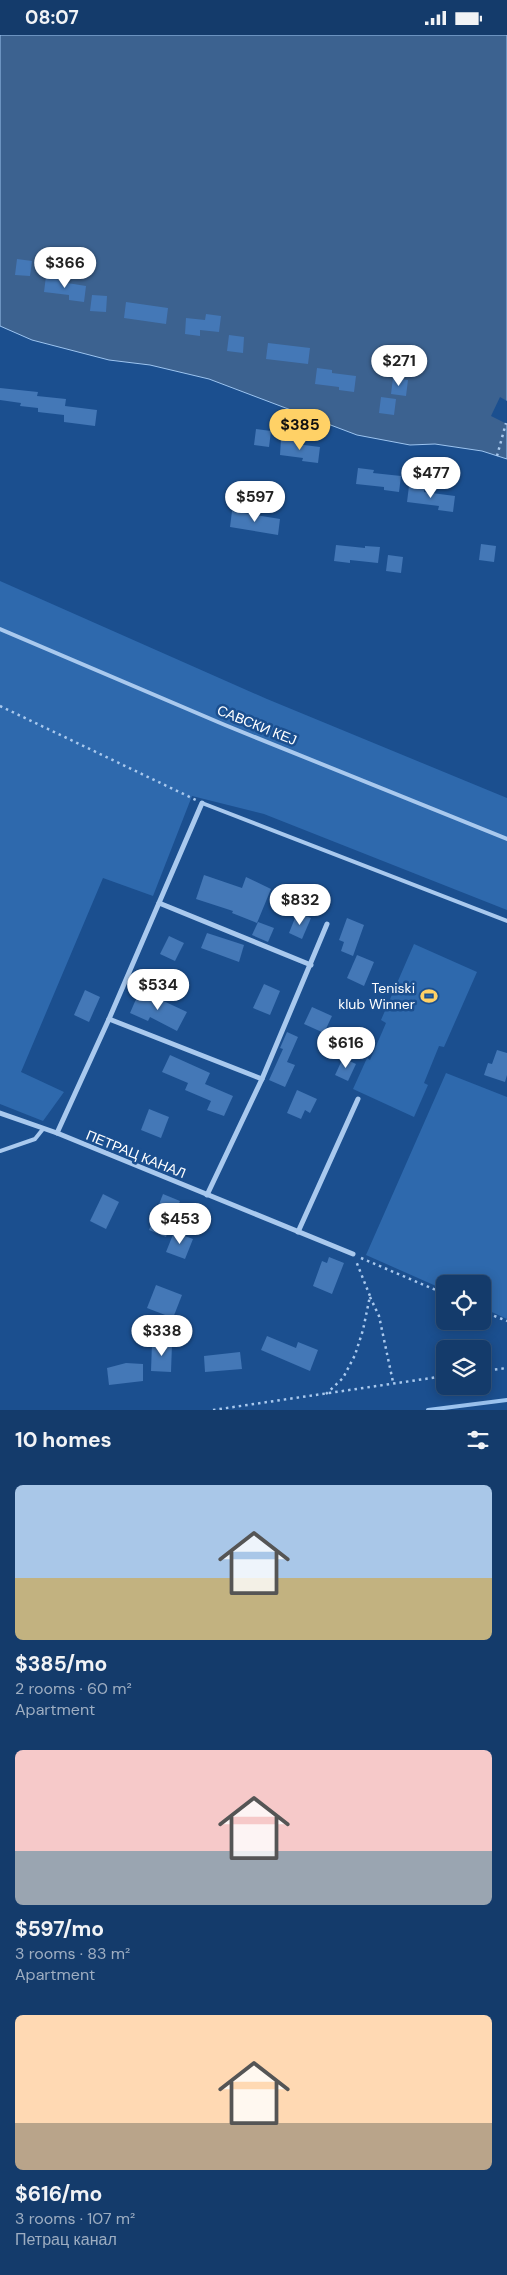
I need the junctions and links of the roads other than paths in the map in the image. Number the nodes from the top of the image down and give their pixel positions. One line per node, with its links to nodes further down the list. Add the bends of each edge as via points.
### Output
1 (0, 629): 3 (lane, САВСКИ КЕЈ, via 225,725)
2 (202, 803): 4 (street); 5 (lane)
3 (507, 839)
4 (159, 903): 7 (street); 8 (street)
5 (507, 921)
6 (327, 924): 7 (street)
7 (312, 965): 9 (street)
8 (109, 1019): 9 (street); 13 (street)
9 (262, 1079): 15 (street)
10 (358, 1099): 16 (street)
11 (0, 1113): 12 (street, ПЕТРАЦ КАНАЛ)
12 (43, 1129): 13 (street, ПЕТРАЦ КАНАЛ); 14 (lane, via 35,1139)
13 (56, 1133): 15 (street, ПЕТРАЦ КАНАЛ)
14 (0, 1151)
15 (207, 1195): 16 (street, ПЕТРАЦ КАНАЛ)
16 (298, 1231): 17 (street, ПЕТРАЦ КАНАЛ)
17 (353, 1254)

